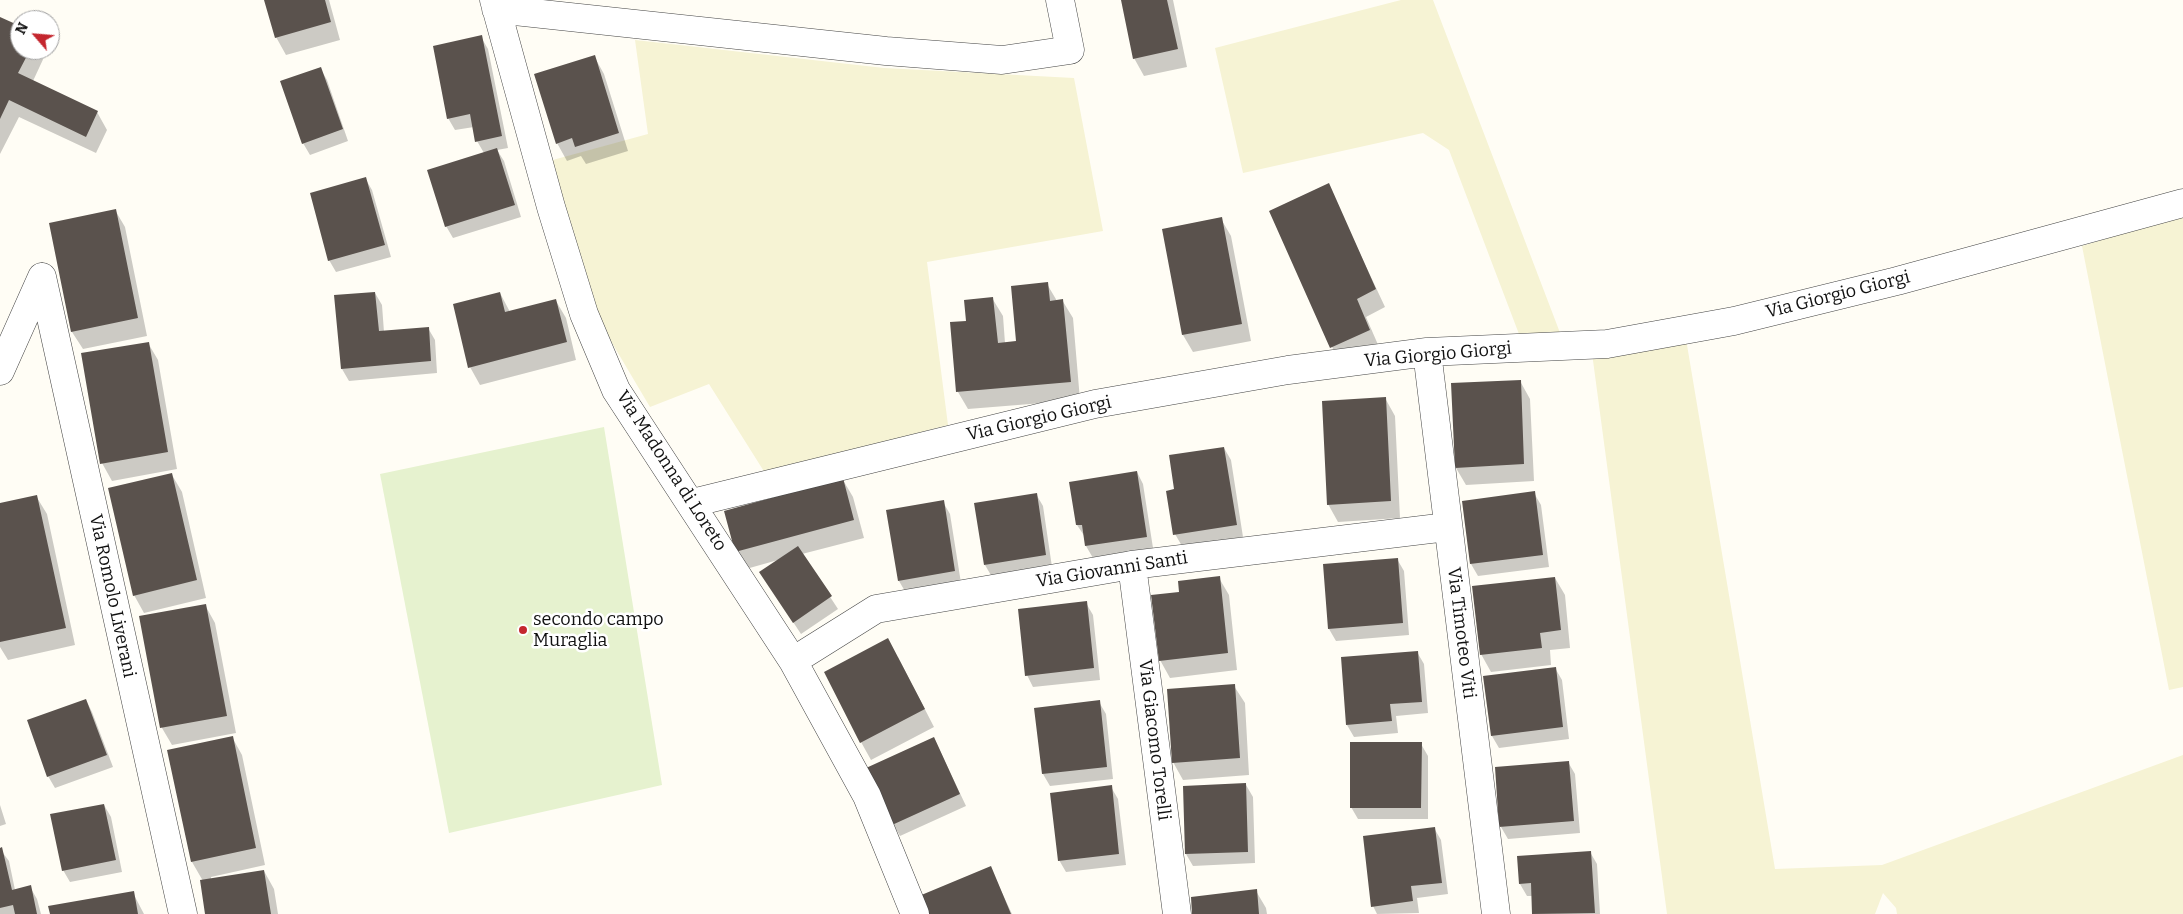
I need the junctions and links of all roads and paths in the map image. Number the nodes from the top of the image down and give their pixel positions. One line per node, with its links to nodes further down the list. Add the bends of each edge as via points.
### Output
1 (1060, 0): 2 (street, via 1070,50 1002,60 617,22)
2 (495, 4): 6 (street, Via Madonna di Loreto, via 584,314 616,390)
3 (2183, 203): 4 (street, Via Giorgio Giorgi, via 1897,281 1734,321 1607,344)
4 (1427, 352): 6 (street, Via Giorgio Giorgi, via 1288,370 1094,404); 7 (street, Via Timoteo Viti)
5 (0, 371): 10 (street, Via Romolo Liverani, via 42,277)
6 (692, 503): 9 (street, Via Madonna di Loreto)
7 (1447, 527): 8 (street, Via Giovanni Santi); 13 (street, Via Timoteo Viti)
8 (1132, 565): 9 (street, Via Giovanni Santi, via 876,609); 12 (street, Via Giacomo Torelli)
9 (793, 661): 11 (street, Via Madonna di Loreto, via 867,796)
10 (183, 914)
11 (915, 914)
12 (1177, 914)
13 (1496, 914)

